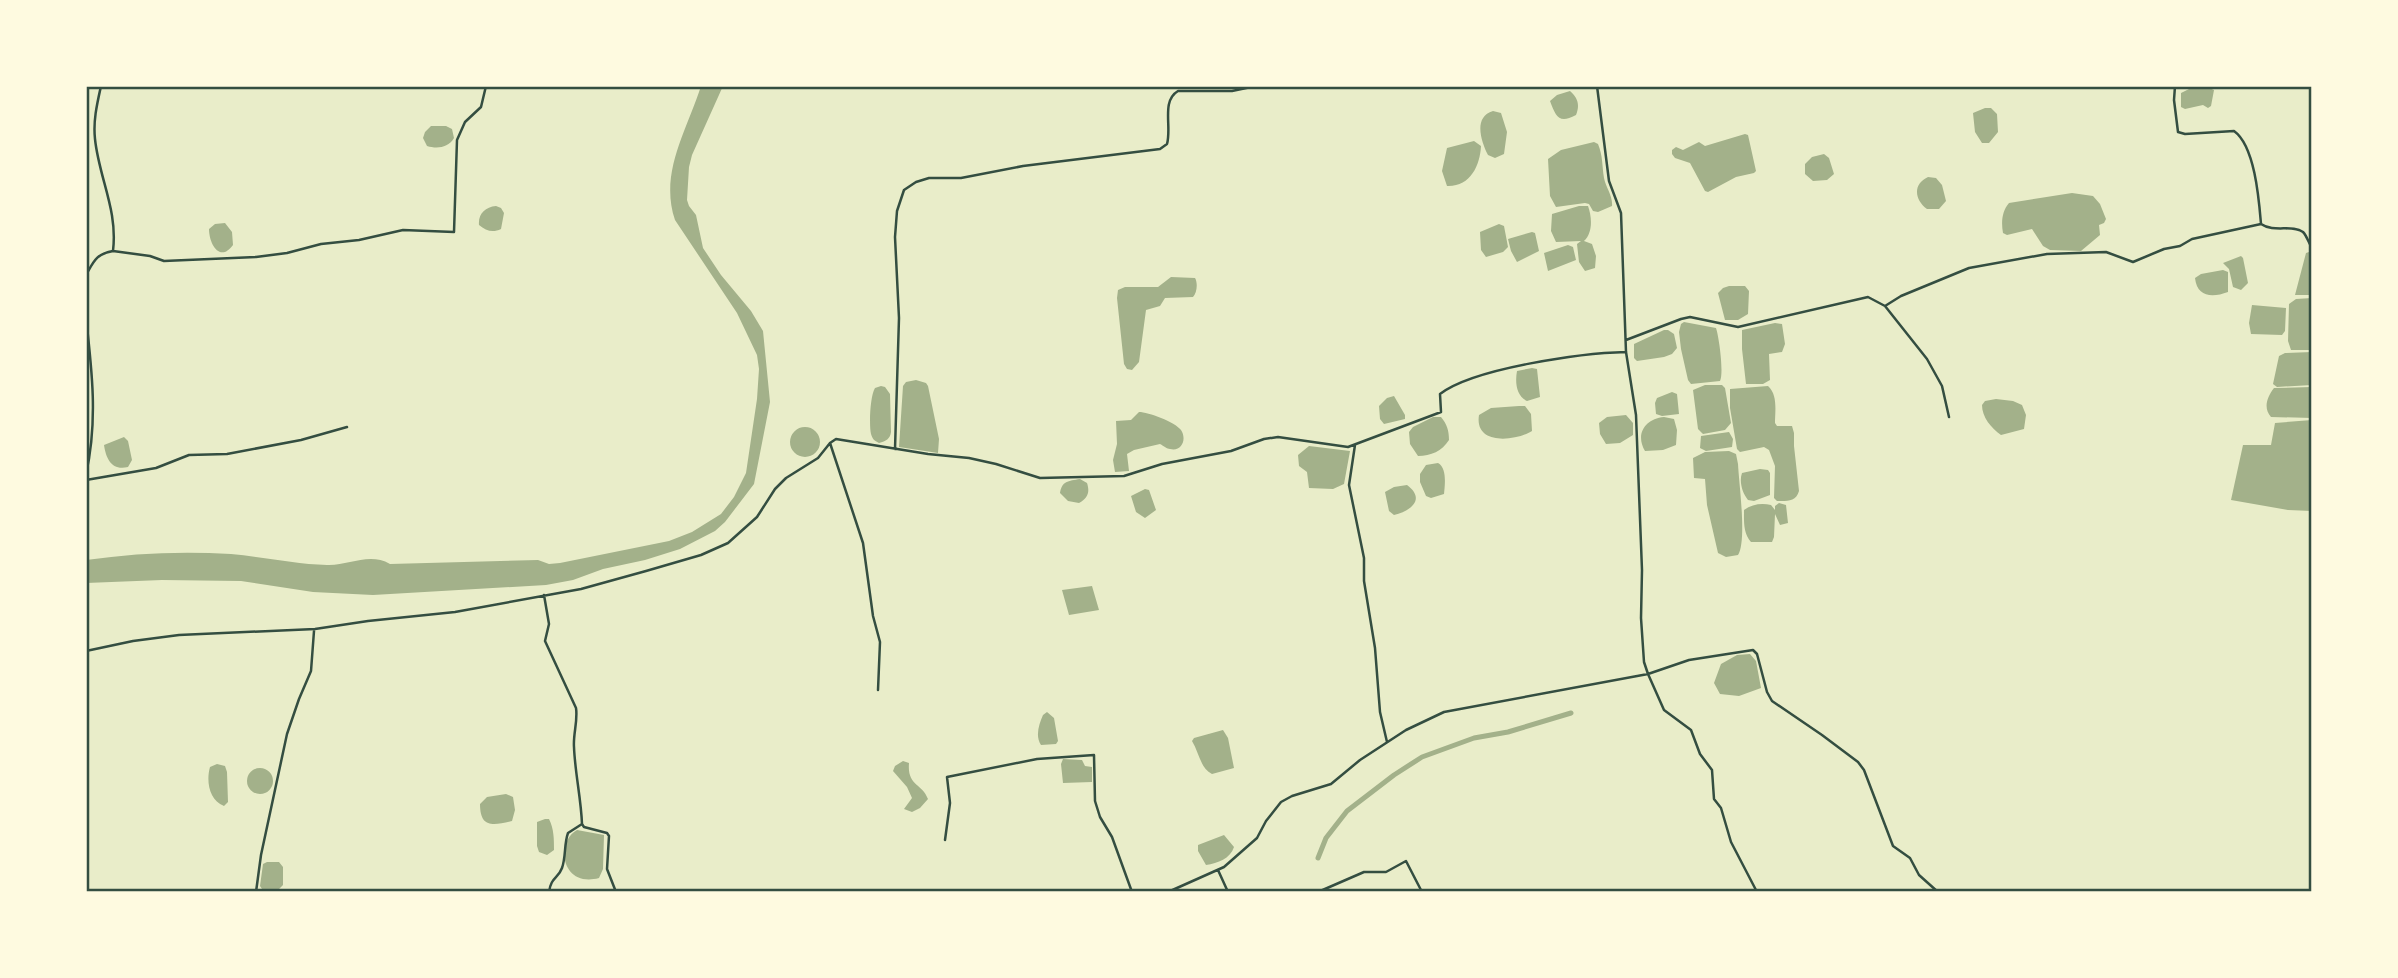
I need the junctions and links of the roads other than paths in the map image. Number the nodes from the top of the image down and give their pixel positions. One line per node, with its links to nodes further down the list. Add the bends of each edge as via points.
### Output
1 (101, 86): 8 (street, via 95,139 112,219)
2 (486, 86): 8 (street, via 481,107 465,122 457,140 454,232 403,230 256,257 164,261)
3 (1256, 86): 18 (street, via 1173,94 1169,99 1170,136 1160,149 961,178 929,178 904,190 895,237 899,318)
4 (1597, 86): 12 (street, via 1609,181 1621,214)
5 (2175, 86): 6 (street, via 2178,132 2234,131 2242,136 2254,171)
6 (2261, 225): 7 (street, via 2269,230 2299,230); 10 (street, via 2192,239 2133,262 2106,252 2047,254 1969,268)
7 (2312, 248)
8 (113, 251): 9 (street, via 102,253)
9 (86, 275)
10 (1885, 306): 12 (street, via 1868,297 1738,327 1681,318); 14 (street, via 1927,359 1942,386)
11 (86, 318): 19 (street, via 94,406)
12 (1626, 340): 13 (street)
13 (1626, 352): 17 (street, via 1600,352 1501,370 1463,382 1440,394 1441,412); 24 (street, via 1636,415 1641,618)
14 (1950, 417)
15 (347, 427): 20 (street, via 301,440 189,455 156,468)
16 (830, 443): 18 (street, via 836,439); 21 (street, via 818,458 786,478 757,517 728,543 581,589); 25 (street, via 863,543 880,642)
17 (1355, 444): 18 (street, via 1271,438 1124,476 1040,478 969,458); 26 (street, via 1349,485 1364,558)
18 (895, 449)
19 (86, 474)
20 (86, 480)
21 (544, 595): 22 (street, via 455,612); 27 (street, via 549,624 545,641 576,708 573,744)
22 (314, 629): 23 (street, via 179,635); 30 (street, via 311,671 287,734)
23 (86, 651)
24 (1648, 674): 26 (street, via 1444,712); 38 (street, via 1664,710 1691,730 1712,770 1714,799); 39 (street, via 1689,660 1753,650 1772,701 1864,769 1893,846 1910,858 1919,875)
25 (878, 690)
26 (1387, 742): 29 (street, via 1331,784 1281,802 1257,838)
27 (582, 824): 31 (street, via 568,833 563,866 551,880); 32 (street, via 609,835 607,869)
28 (945, 840): 33 (street, via 950,803 947,777 1037,758 1094,755 1095,801)
29 (1218, 870): 34 (street); 35 (street)
30 (256, 892)
31 (549, 892)
32 (616, 892)
33 (1132, 892)
34 (1168, 892)
35 (1228, 892)
36 (1318, 892): 37 (street, via 1364,872 1386,872 1406,861)
37 (1422, 892)
38 (1757, 892)
39 (1938, 892)

